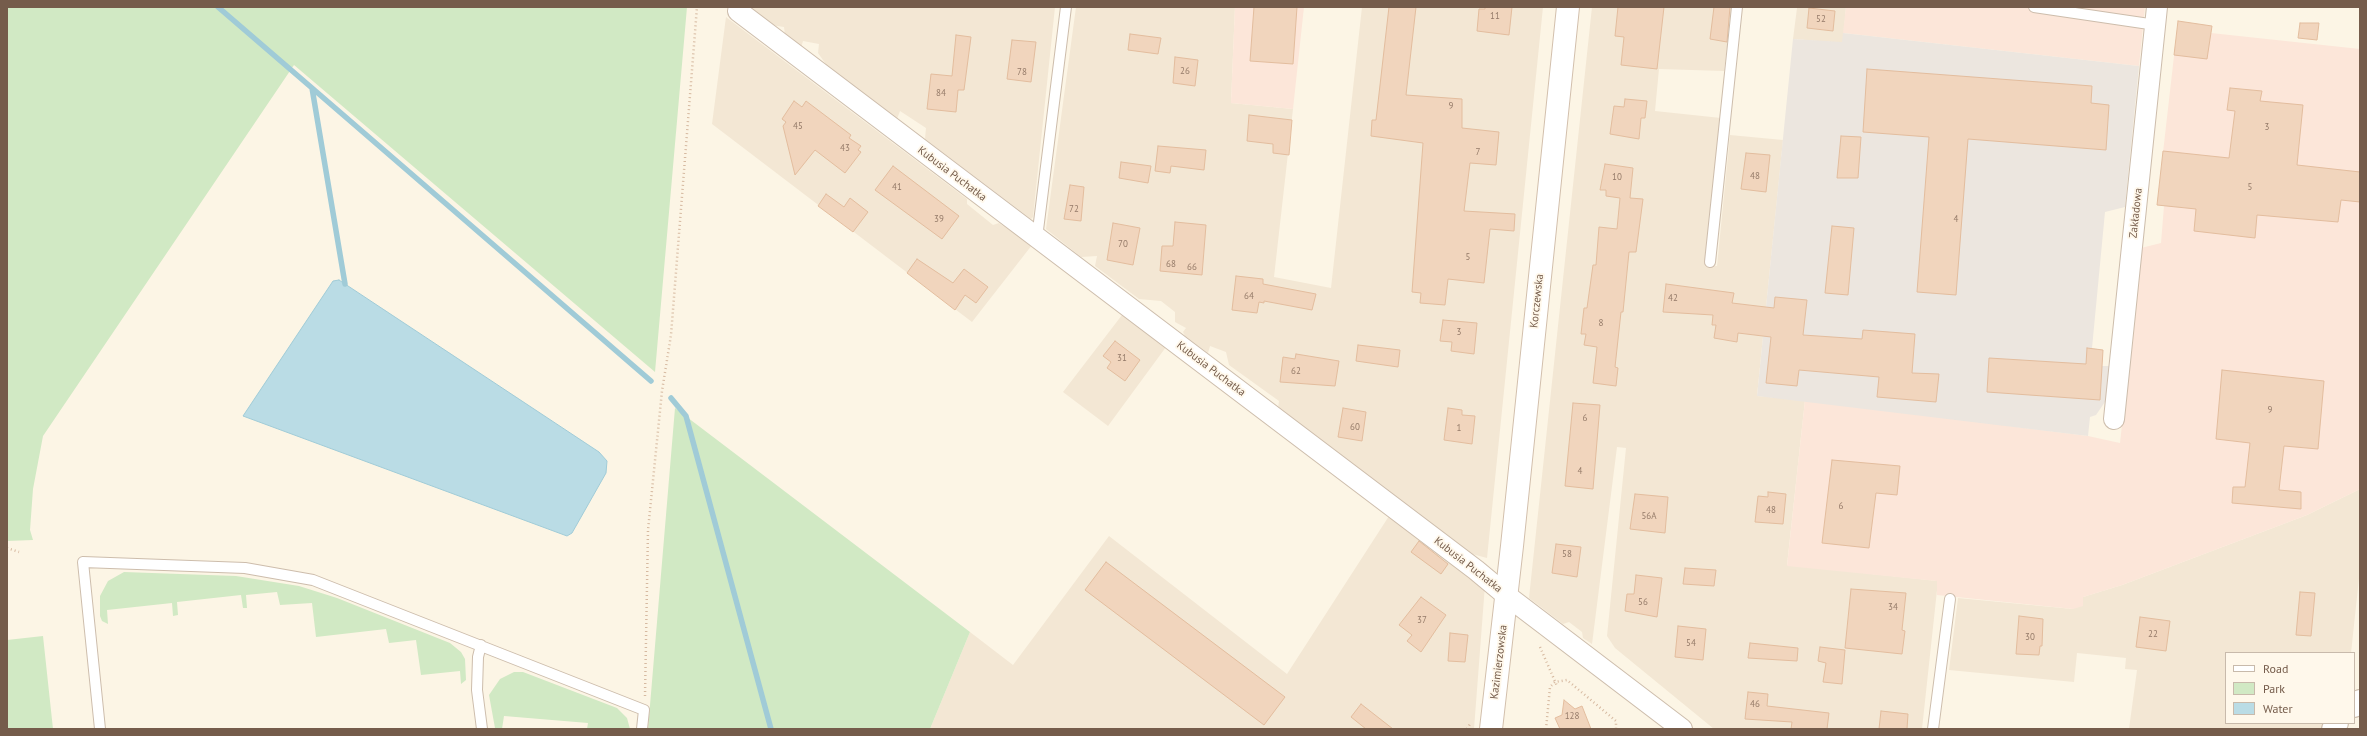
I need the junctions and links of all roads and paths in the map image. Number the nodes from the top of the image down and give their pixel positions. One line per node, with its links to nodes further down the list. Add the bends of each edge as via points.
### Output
1 (697, 7): 19 (path, via 671,335 662,391 648,530)
2 (1066, 7): 8 (lane)
3 (1568, 7): 13 (street, Korczewska)
4 (1737, 7): 9 (lane)
5 (2034, 7): 7 (lane)
6 (738, 12): 8 (street, Kubusia Puchatka)
7 (2157, 16): 10 (street, Zakładowa)
8 (1037, 238): 13 (street, Kubusia Puchatka)
9 (1710, 262)
10 (2114, 419)
11 (7, 548): 12 (path)
12 (19, 552)
13 (1506, 595): 23 (street, Kazimierzowska); 26 (street, Kubusia Puchatka)
14 (1950, 599): 27 (lane)
15 (1538, 642): 17 (path)
16 (481, 645): 19 (lane); 20 (lane, via 313,580 245,568 83,562); 21 (lane, via 477,690)
17 (1556, 682): 18 (path); 24 (path, via 1550,687); 25 (path, via 1567,680 1616,721)
18 (1557, 686)
19 (644, 710): 22 (lane)
20 (100, 729)
21 (482, 729)
22 (642, 729)
23 (1491, 729)
24 (1546, 729)
25 (1616, 729)
26 (1682, 729)
27 (1933, 729)

